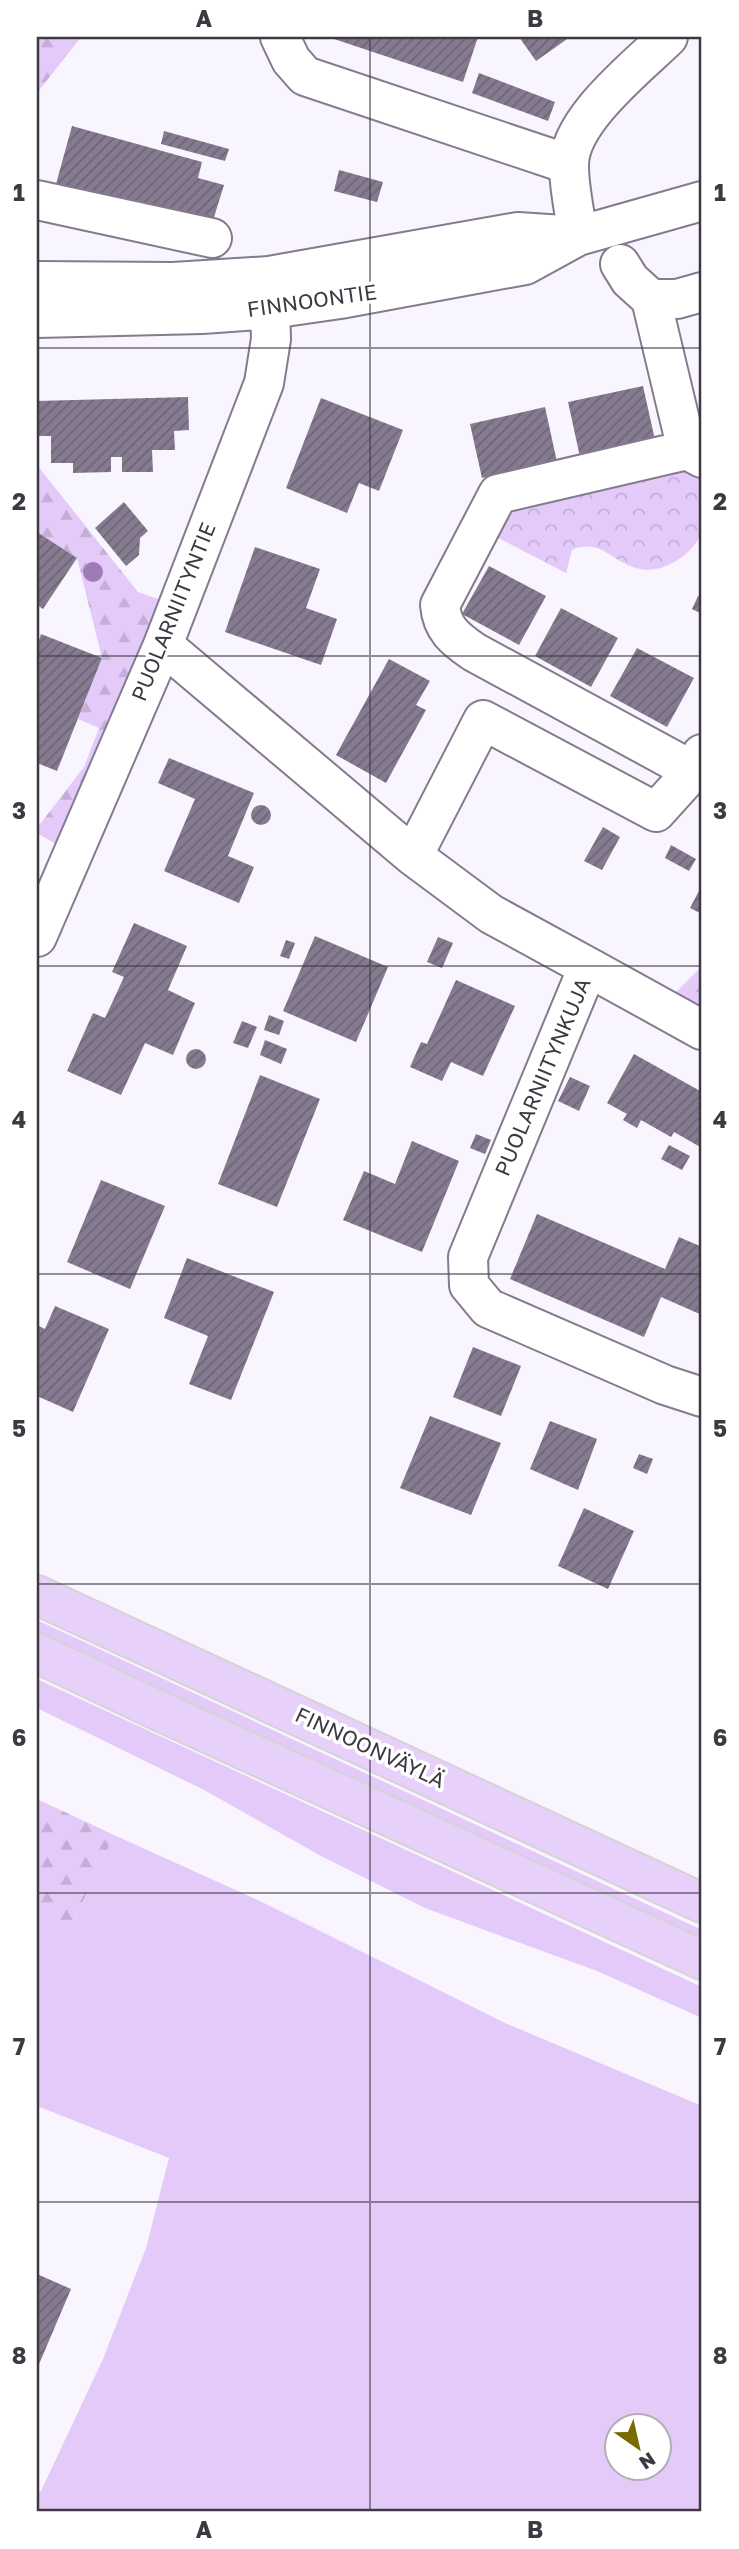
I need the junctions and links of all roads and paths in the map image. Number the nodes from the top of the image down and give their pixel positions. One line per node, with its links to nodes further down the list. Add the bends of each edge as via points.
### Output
1 (280, 37): 3 (street, via 305,76)
2 (668, 37): 3 (street, via 596,107 580,128)
3 (568, 164): 6 (street)
4 (37, 200): 7 (street)
5 (702, 201): 6 (street, FINNOONTIE)
6 (579, 236): 11 (street, FINNOONTIE, via 518,232)
7 (212, 238)
8 (620, 264): 12 (street)
9 (37, 281): 11 (street, FINNOONTIE, via 203,281)
10 (702, 292): 12 (street, via 677,299)
11 (270, 293): 13 (street, FINNOONTIE, via 182,315); 15 (street, PUOLARNIITYNTIE, via 271,339 264,383)
12 (651, 299): 14 (street)
13 (37, 318)
14 (695, 454): 16 (street, via 498,494 440,605 445,627 474,652)
15 (163, 645): 17 (street, PUOLARNIITYNKUJA); 18 (street, PUOLARNIITYNTIE)
16 (698, 762): 17 (street, via 656,812 483,720)
17 (413, 856): 20 (street, PUOLARNIITYNKUJA, via 491,914)
18 (49, 873): 19 (street, PUOLARNIITYNTIE)
19 (37, 937)
20 (588, 967): 21 (street); 22 (street, PUOLARNIITYNKUJA, via 468,1256 469,1285 488,1308)
21 (702, 1030)
22 (702, 1397)
23 (37, 1595): 25 (main road, FINNOONVÄYLÄ)
24 (37, 1653): 26 (main road)
25 (702, 1903)
26 (702, 1960)

